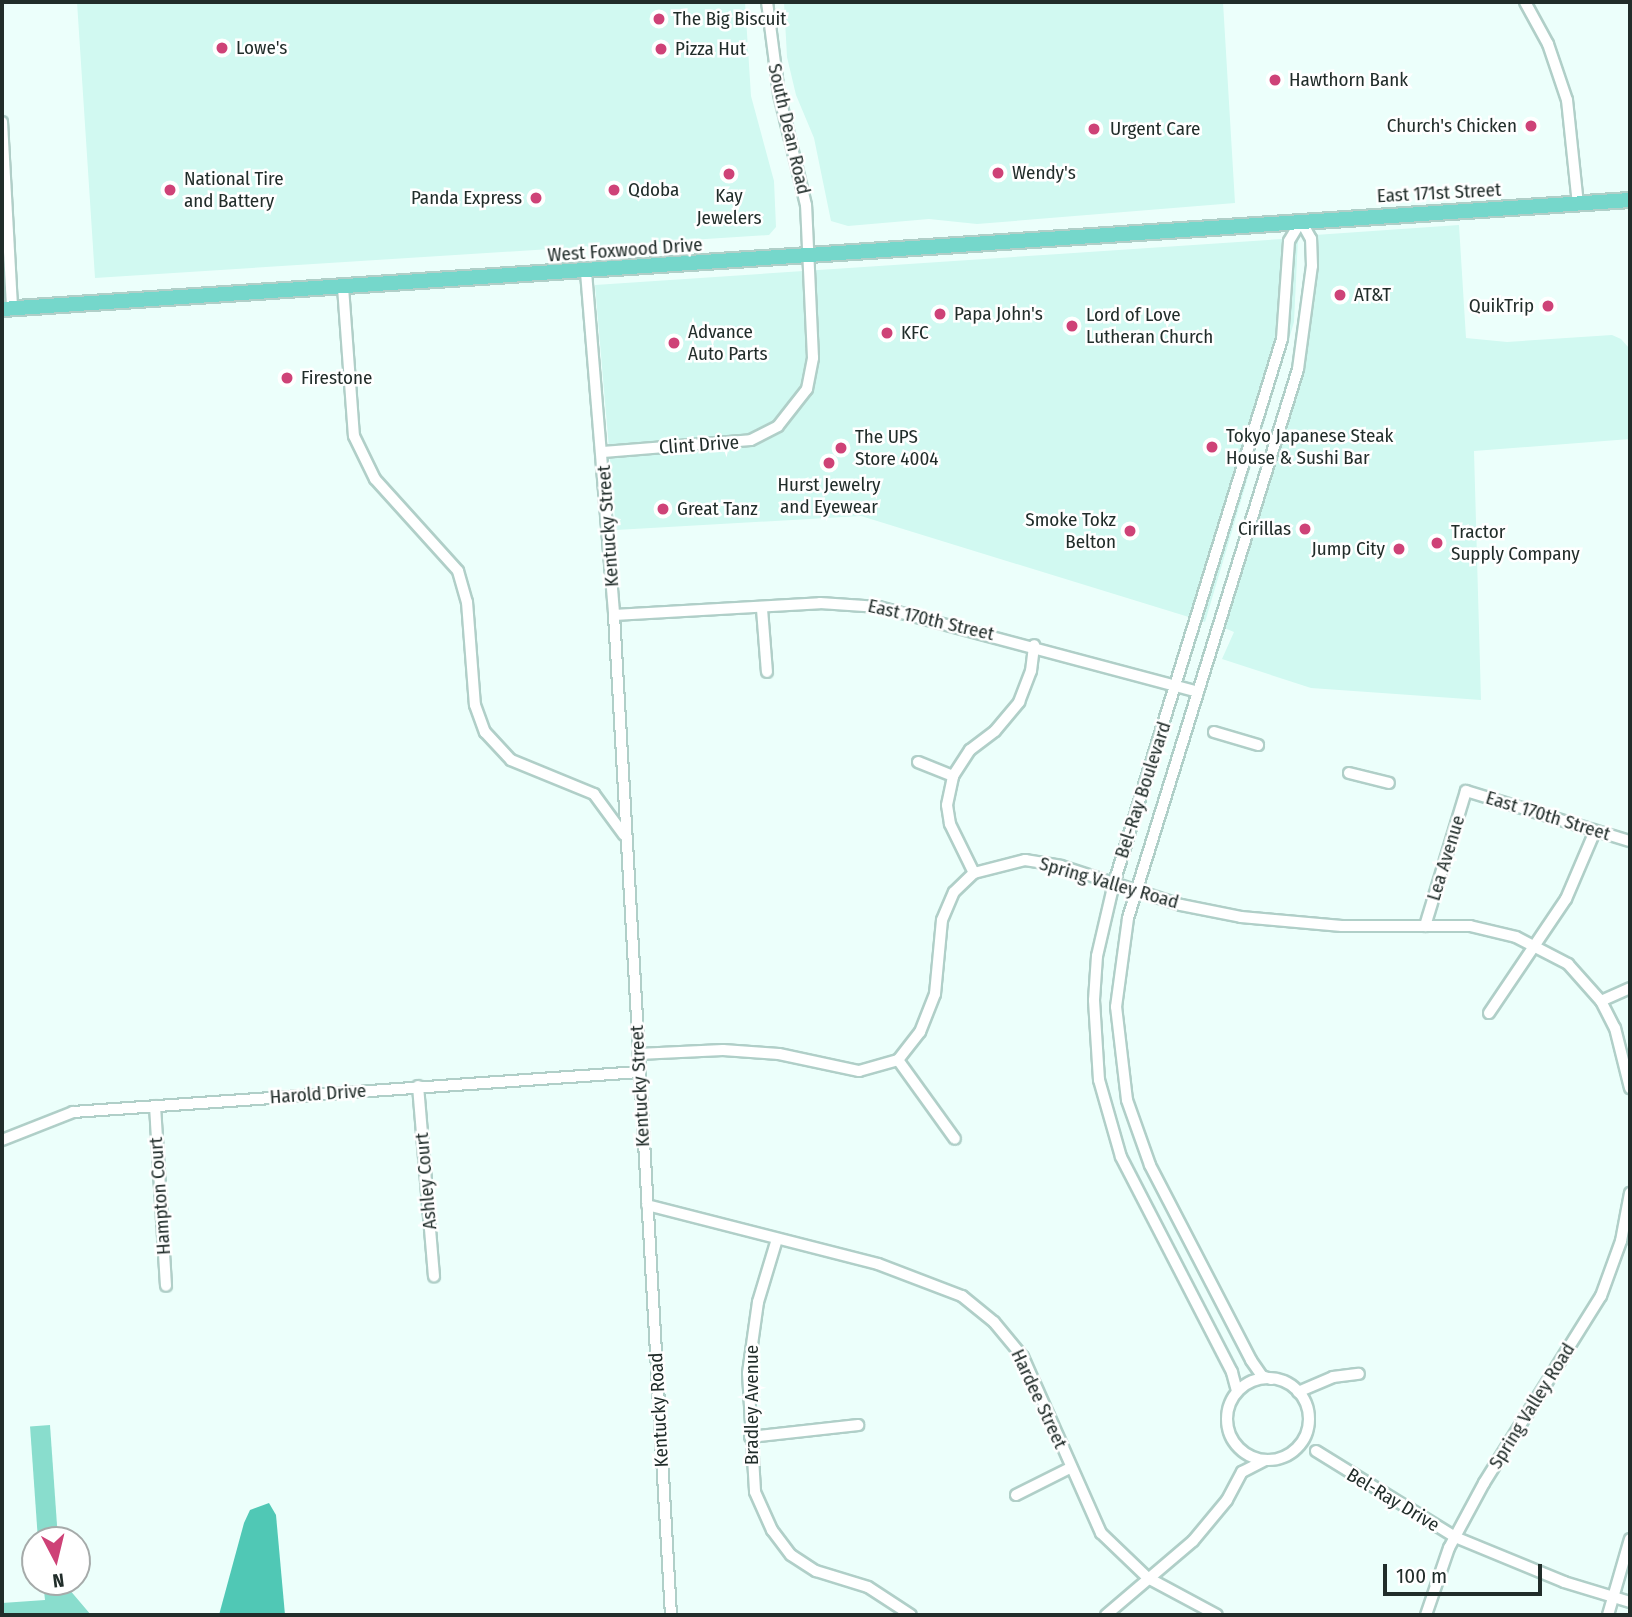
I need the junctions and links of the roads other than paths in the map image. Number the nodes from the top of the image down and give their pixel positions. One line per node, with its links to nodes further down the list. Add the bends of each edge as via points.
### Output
1 (767, 2): 8 (street, South Dean Road, via 779,94 800,173)
2 (1525, 2): 5 (street, via 1548,44 1567,100)
3 (2, 122): 11 (street)
4 (1630, 200): 5 (main road, East 171st Street)
5 (1577, 204): 6 (main road, East 171st Street)
6 (1301, 220): 7 (main road, East 171st Street); 12 (street, Bel-Ray Boulevard, via 1289,241); 13 (street, Bel-Ray Boulevard, via 1311,239 1312,266)
7 (1251, 223): 8 (main road, West Foxwood Drive)
8 (809, 256): 9 (main road, West Foxwood Drive); 14 (street, Clint Drive, via 814,358 807,389 790,415 765,434 736,444)
9 (586, 272): 10 (main road, West Foxwood Drive); 14 (street, Kentucky Street)
10 (344, 288): 11 (main road, West Foxwood Drive); 32 (street, via 354,436 375,479 458,571 467,602 475,705 485,732 511,760 584,786)
11 (7, 309)
12 (1282, 339): 13 (street); 15 (street, Bel-Ray Boulevard)
13 (1303, 344): 16 (street, Bel-Ray Boulevard)
14 (603, 452): 18 (street, Kentucky Street)
15 (1236, 492): 16 (street); 21 (street, Bel-Ray Boulevard)
16 (1257, 499): 22 (street, Bel-Ray Boulevard)
17 (762, 609): 18 (street, East 170th Street); 19 (street, East 170th Street, via 820,603 880,607); 20 (street)
18 (614, 615): 28 (street, Kentucky Street)
19 (1034, 645): 21 (street, East 170th Street); 27 (street, via 1031,671 1019,702 996,731 970,750)
20 (767, 672)
21 (1177, 685): 22 (street, East 170th Street); 37 (street, Bel-Ray Boulevard)
22 (1198, 692): 38 (street, Bel-Ray Boulevard)
23 (1214, 732): 24 (street)
24 (1258, 745)
25 (918, 762): 27 (street)
26 (1349, 772): 29 (street)
27 (953, 776): 36 (street, via 947,805 950,824)
28 (624, 781): 31 (street, Kentucky Street); 32 (street)
29 (1389, 783)
30 (1466, 791): 33 (street, East 170th Street); 39 (street, Lea Avenue)
31 (625, 799): 32 (street); 34 (street, Kentucky Street)
32 (609, 809): 34 (street)
33 (1595, 831): 35 (street, East 170th Street); 40 (street, via 1566,899)
34 (627, 841): 44 (street, Kentucky Street)
35 (1630, 841)
36 (974, 873): 37 (street, Spring Valley Road, via 1026,860); 45 (street, via 947,905 936,994 920,1032)
37 (1114, 884): 38 (street, Spring Valley Road); 51 (street, Bel-Ray Boulevard, via 1097,956 1094,1000 1099,1080)
38 (1137, 891): 39 (street, Spring Valley Road, via 1181,905 1269,921); 50 (street, Bel-Ray Boulevard, via 1121,952 1116,1007 1120,1067)
39 (1425, 926): 40 (street, Spring Valley Road, via 1470,926)
40 (1536, 945): 42 (street, Spring Valley Road, via 1568,964); 43 (street)
41 (1630, 988): 42 (street)
42 (1601, 1001): 48 (street, Spring Valley Road, via 1615,1028)
43 (1489, 1013)
44 (638, 1055): 45 (street, via 723,1050 779,1054 859,1071); 46 (street, Kentucky Street)
45 (898, 1060): 52 (street)
46 (639, 1072): 47 (street, Harold Drive); 55 (street, Kentucky Street)
47 (418, 1086): 49 (street, Harold Drive); 58 (street, Ashley Court)
48 (1630, 1088)
49 (155, 1106): 53 (street, Harold Drive, via 73,1112); 59 (street, Hampton Court)
50 (1135, 1128): 51 (street); 61 (street, Bel-Ray Boulevard, via 1161,1189 1251,1360)
51 (1113, 1134): 62 (street, Bel-Ray Boulevard)
52 (955, 1139)
53 (2, 1140)
54 (1630, 1193): 56 (street, Spring Valley Road)
55 (647, 1205): 57 (street, Hardee Street); 79 (street, Kentucky Road)
56 (1629, 1208): 74 (street, Spring Valley Road, via 1601,1296 1514,1431)
57 (778, 1239): 66 (street, Bradley Avenue, via 752,1338); 71 (street, Hardee Street, via 878,1264 962,1296 978,1307 1023,1357)
58 (433, 1276)
59 (166, 1286)
60 (1359, 1374): 63 (street, via 1334,1377)
61 (1271, 1379): 62 (street, via 1253,1381); 63 (street, Bel-Ray Boulevard)
62 (1237, 1391): 67 (street, via 1227,1412)
63 (1298, 1392): 65 (street, via 1308,1411)
64 (858, 1426): 66 (street)
65 (1309, 1427): 68 (street); 69 (street)
66 (750, 1437): 80 (street, Bradley Avenue, via 755,1492 781,1544 816,1571 868,1587)
67 (1235, 1442): 70 (street, via 1248,1454); 72 (street)
68 (1316, 1451): 69 (street); 74 (street, Bel-Ray Drive)
69 (1293, 1452): 70 (street)
70 (1266, 1460): 72 (street)
71 (1070, 1468): 73 (street); 76 (street, Hardee Street, via 1101,1533)
72 (1242, 1472): 76 (street, via 1212,1520)
73 (1016, 1495)
74 (1455, 1537): 77 (street, Bel-Ray Drive); 83 (street, Spring Valley Road)
75 (1630, 1539): 77 (street)
76 (1148, 1578): 81 (street); 82 (street, Hardee Street)
77 (1614, 1598): 78 (street, Bel-Ray Drive); 84 (street)
78 (1630, 1602)
79 (671, 1615)
80 (911, 1615)
81 (1106, 1615)
82 (1217, 1615)
83 (1426, 1615)
84 (1608, 1615)

